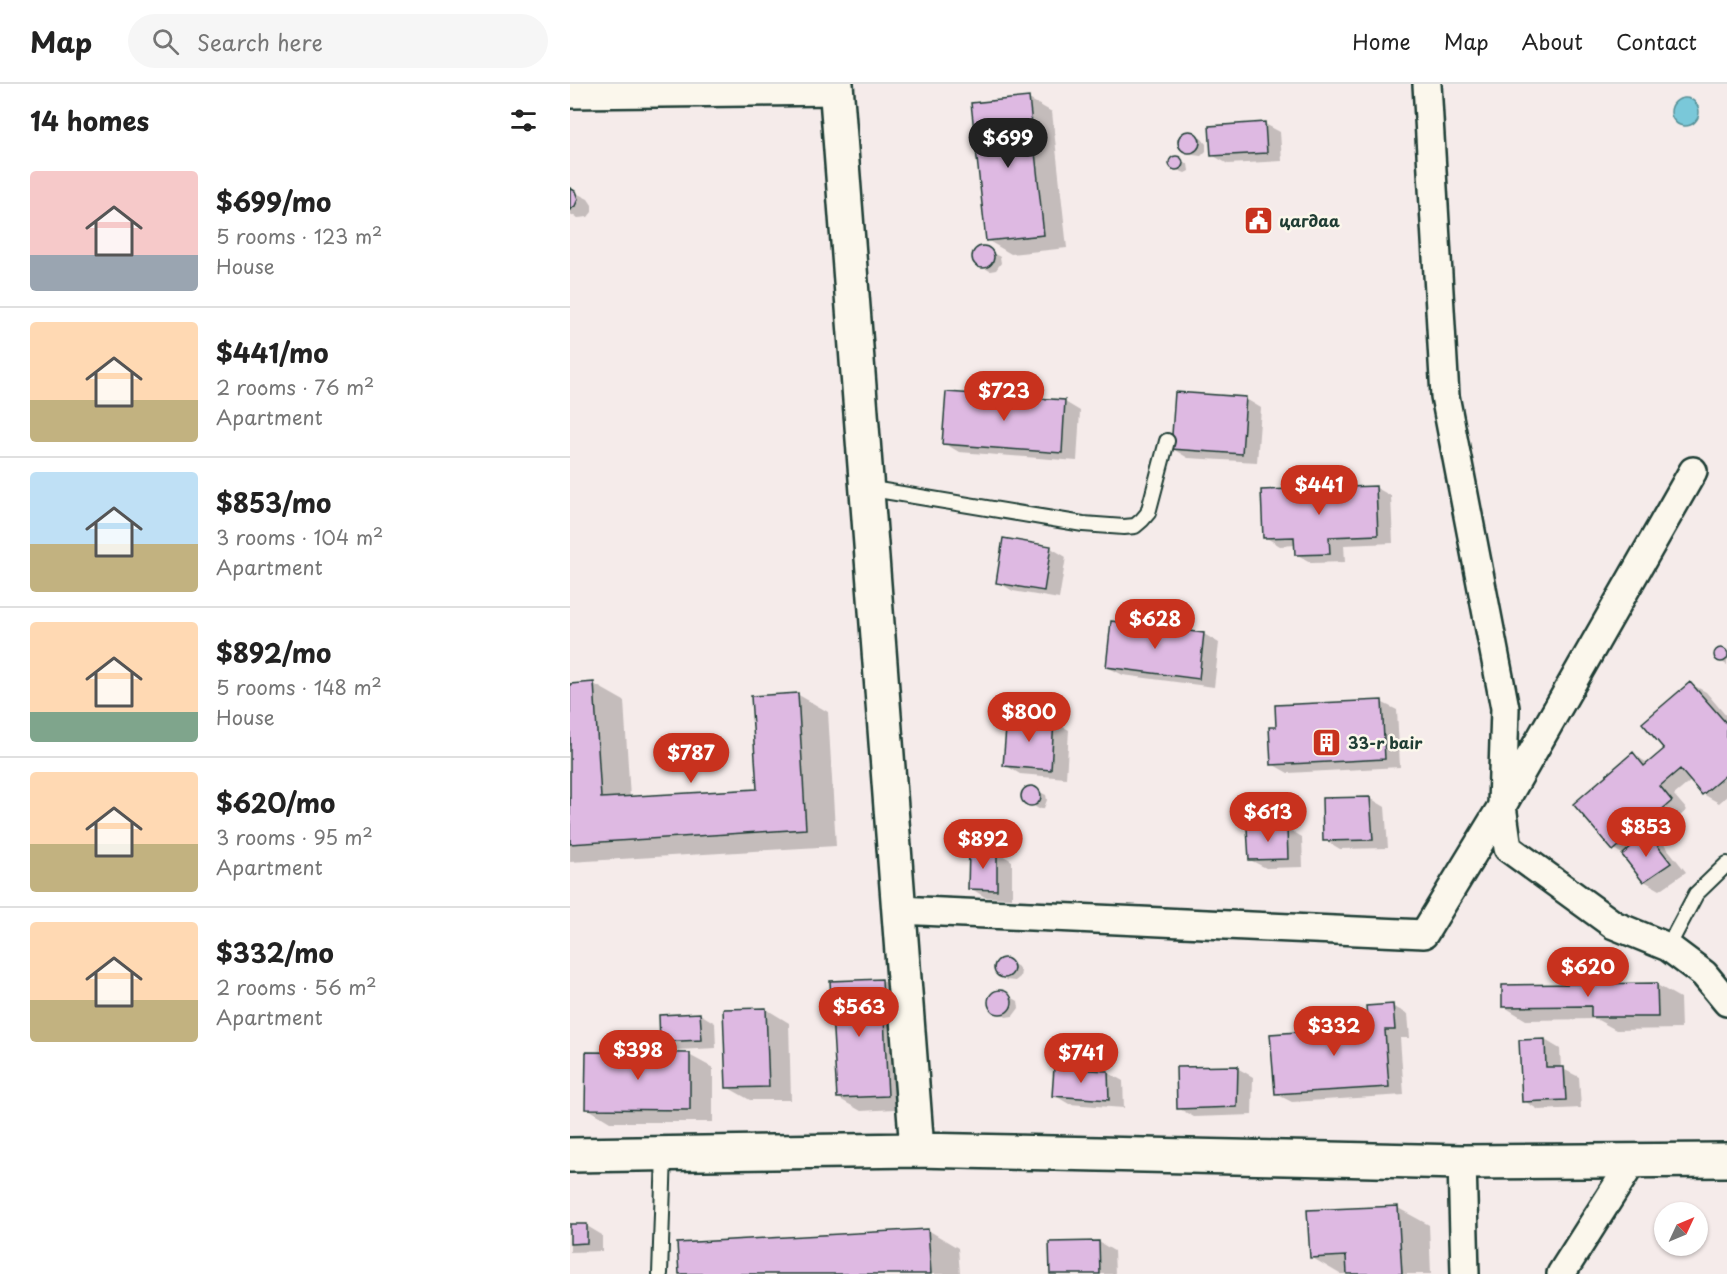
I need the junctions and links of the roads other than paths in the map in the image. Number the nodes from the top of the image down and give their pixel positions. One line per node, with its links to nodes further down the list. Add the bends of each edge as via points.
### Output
1 (1427, 84): 7 (street, via 1445,396 1505,708)
2 (836, 87): 3 (street); 6 (street)
3 (570, 94)
4 (1167, 441): 6 (lane, via 1148,513 1135,526 1083,524)
5 (1693, 471): 7 (street)
6 (866, 488): 9 (street)
7 (1502, 806): 9 (street, via 1424,934); 10 (street, via 1508,848 1614,925)
8 (1727, 864): 10 (lane, via 1696,894)
9 (898, 910): 12 (street)
10 (1668, 947): 11 (street, via 1704,974)
11 (1727, 1002)
12 (917, 1150): 13 (street); 17 (street)
13 (664, 1154): 14 (street); 18 (lane)
14 (570, 1155)
15 (1634, 1159): 16 (street); 17 (street); 20 (street)
16 (1727, 1160)
17 (1462, 1162): 19 (street)
18 (660, 1274)
19 (1465, 1274)
20 (1561, 1274)

